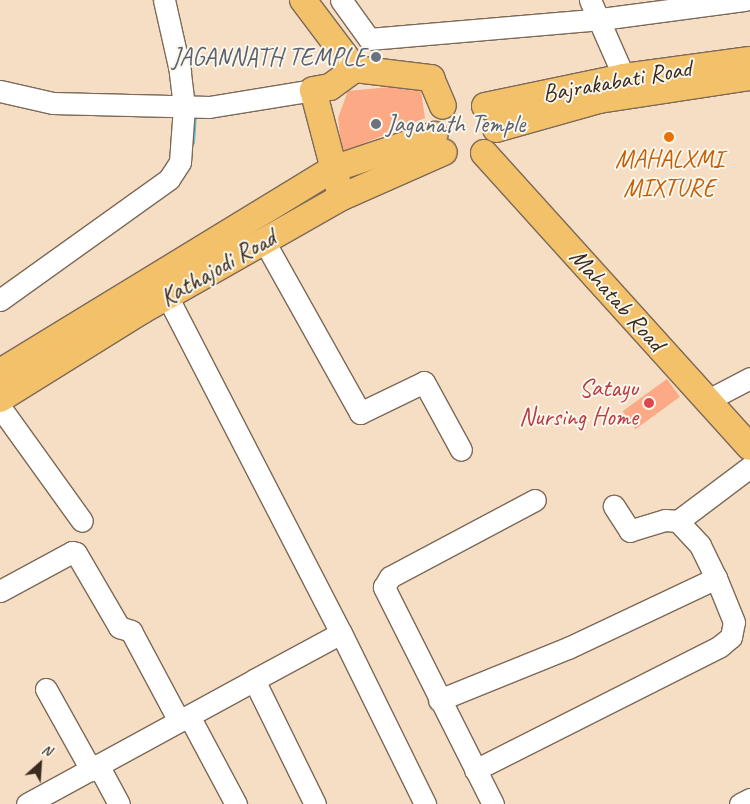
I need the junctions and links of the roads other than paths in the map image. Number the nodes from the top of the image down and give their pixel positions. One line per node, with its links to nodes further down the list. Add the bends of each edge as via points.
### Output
1 (164, 0): 13 (street, via 180,71)
2 (303, 0): 8 (main road)
3 (341, 0): 6 (street, via 369,39)
4 (590, 0): 6 (street)
5 (746, 0): 6 (street)
6 (601, 19): 9 (street)
7 (750, 60): 9 (main road, Bajrakabati Road)
8 (355, 70): 11 (main road, via 330,87); 14 (main road, via 431,78)
9 (624, 77): 15 (main road, Bajrakabati Road)
10 (750, 77): 16 (main road, Bajrakabati Road, via 599,100)
11 (313, 90): 13 (street, via 209,107); 19 (main road)
12 (0, 91): 13 (street, via 53,103)
13 (184, 106): 23 (street, via 180,162 169,179)
14 (443, 106): 15 (main road, via 462,98 472,98); 17 (main road, via 435,120)
15 (484, 106): 16 (main road, via 494,119)
16 (496, 129): 18 (main road, via 494,140)
17 (439, 144): 18 (main road, via 462,160); 19 (main road, Kathajodi Road); 20 (main road, Kathajodi Road)
18 (484, 153): 27 (main road, Mahatab Road)
19 (333, 169): 20 (main road); 24 (main road, Kathajodi Road)
20 (342, 197): 21 (main road, Kathajodi Road)
21 (264, 241): 22 (main road, Kathajodi Road); 30 (street, via 360,413 424,382)
22 (167, 296): 26 (main road, Kathajodi Road); 38 (street)
23 (0, 300)
24 (0, 372)
25 (750, 378): 27 (street)
26 (0, 399)
27 (708, 400): 29 (main road, Mahatab Road)
28 (0, 407): 34 (street)
29 (750, 446)
30 (461, 450)
31 (750, 467): 35 (street)
32 (535, 500): 41 (street, via 385,582 386,594)
33 (614, 506): 35 (street, via 630,531 665,520)
34 (82, 521)
35 (678, 521): 36 (street, via 700,545)
36 (716, 578): 41 (street, via 568,648); 44 (street, via 734,622 731,637 720,646)
37 (0, 591): 42 (street, via 72,552 76,553 119,628 131,631)
38 (340, 633): 39 (street); 50 (street)
39 (254, 680): 42 (street); 49 (street)
40 (46, 689): 43 (street)
41 (439, 700): 44 (street)
42 (184, 718): 43 (street); 48 (street)
43 (94, 767): 46 (street); 47 (street)
44 (475, 770): 51 (street)
45 (750, 798): 52 (street)
46 (27, 804)
47 (119, 804)
48 (236, 804)
49 (315, 804)
50 (425, 804)
51 (493, 804)
52 (740, 804)

